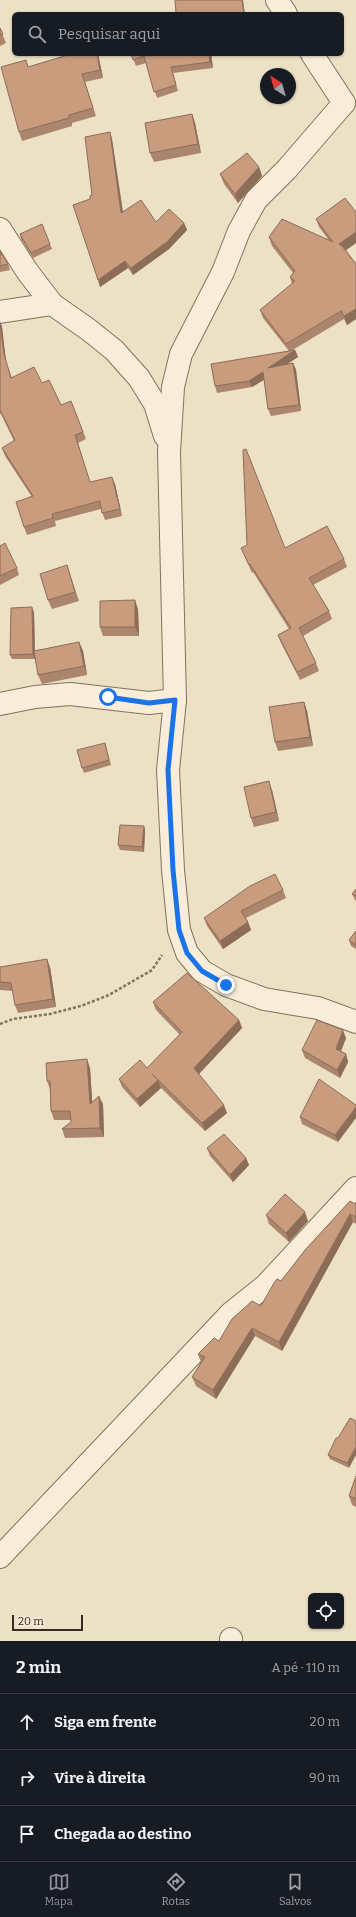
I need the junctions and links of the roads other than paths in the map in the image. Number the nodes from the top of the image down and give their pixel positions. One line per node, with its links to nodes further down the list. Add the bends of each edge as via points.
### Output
1 (314, 56): 2 (street)
2 (350, 104): 6 (street, via 256,200 239,231 223,272 182,354 173,387)
3 (0, 228): 4 (street)
4 (52, 304): 5 (street); 6 (street, via 114,350 139,378 155,404)
5 (0, 312)
6 (169, 452): 7 (street)
7 (175, 700): 8 (street, via 149,703 70,694); 9 (street, via 168,770 179,930 187,953 202,971 226,985 264,999 318,1008)
8 (0, 704)
9 (356, 1022)
10 (356, 1188): 11 (street, via 266,1285 231,1312)
11 (0, 1557)

